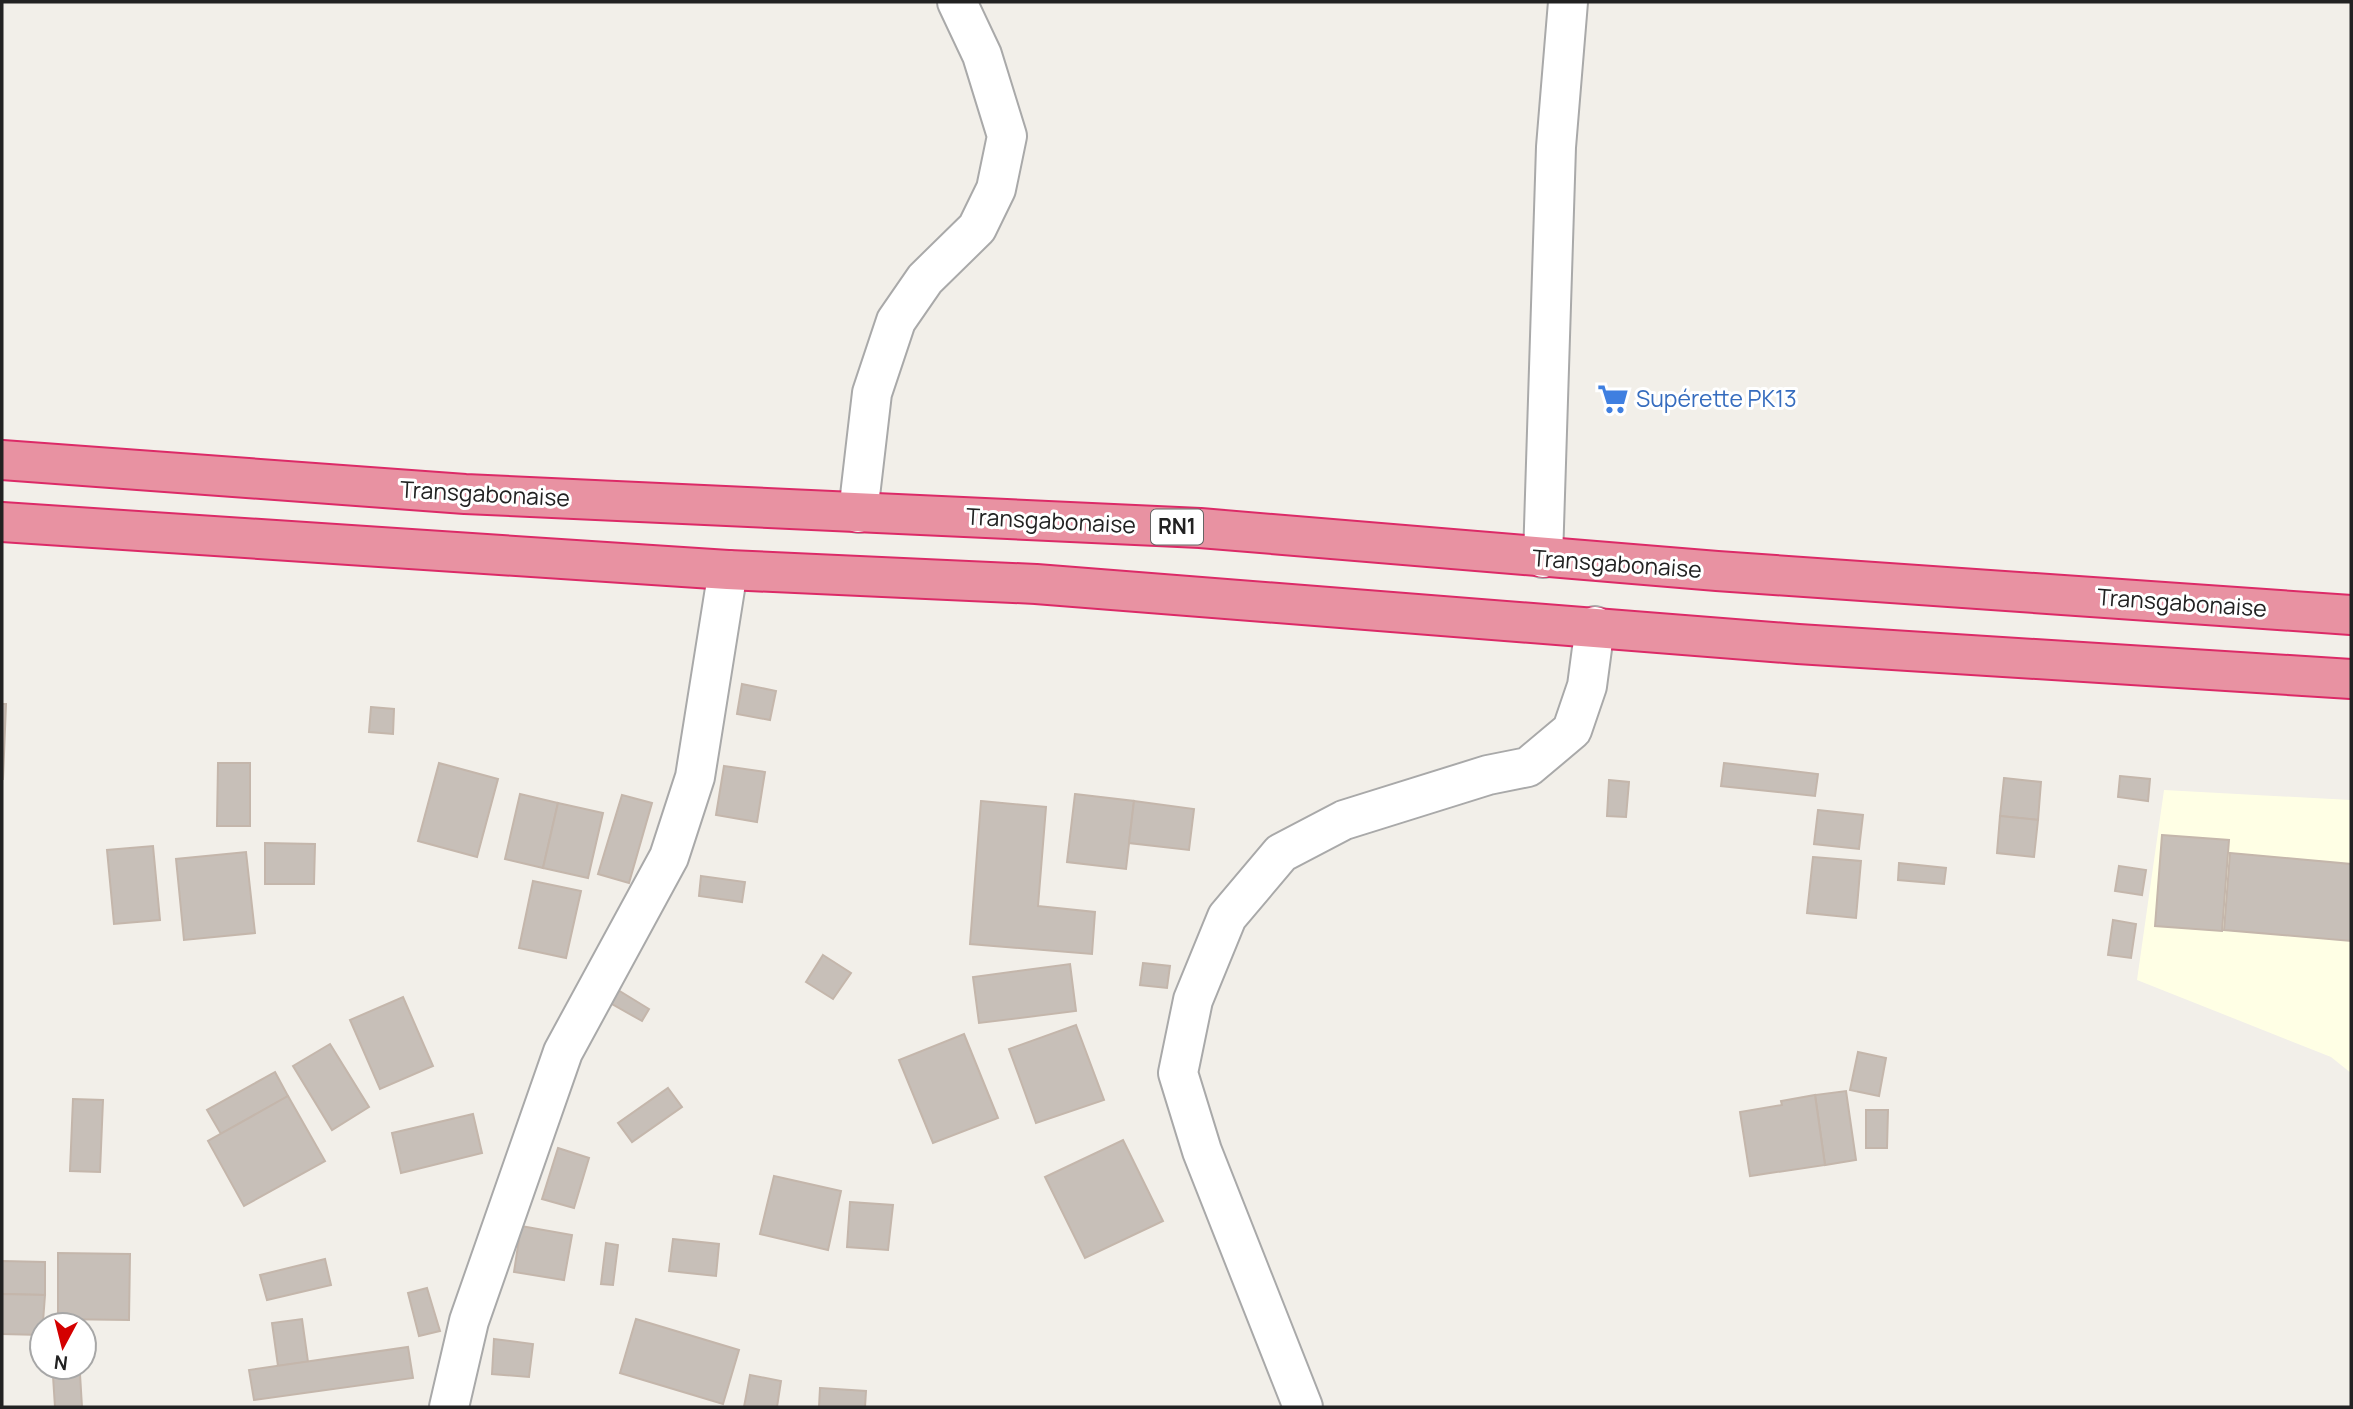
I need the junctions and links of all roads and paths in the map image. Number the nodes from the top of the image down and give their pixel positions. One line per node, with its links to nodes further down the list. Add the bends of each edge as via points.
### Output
1 (957, 2): 4 (street, via 982,55 1007,136 996,189 977,229 925,279 896,321 872,393)
2 (1567, 2): 6 (street, via 1556,147)
3 (2, 460): 4 (highway, Transgabonaise / RN1, via 412,491)
4 (858, 513): 6 (highway, Transgabonaise / RN1, via 1200,528)
5 (2, 522): 7 (highway)
6 (1543, 558): 8 (highway, Transgabonaise / RN1)
7 (728, 570): 9 (highway, via 1036,584); 11 (street, via 695,777 670,856 563,1052 469,1321)
8 (2351, 615)
9 (1595, 626): 10 (highway, via 1798,645); 12 (street, via 1587,686 1572,730 1528,766 1344,820 1281,853 1227,918 1193,1000 1178,1073 1202,1151)
10 (2351, 679)
11 (449, 1407)
12 (1303, 1407)

